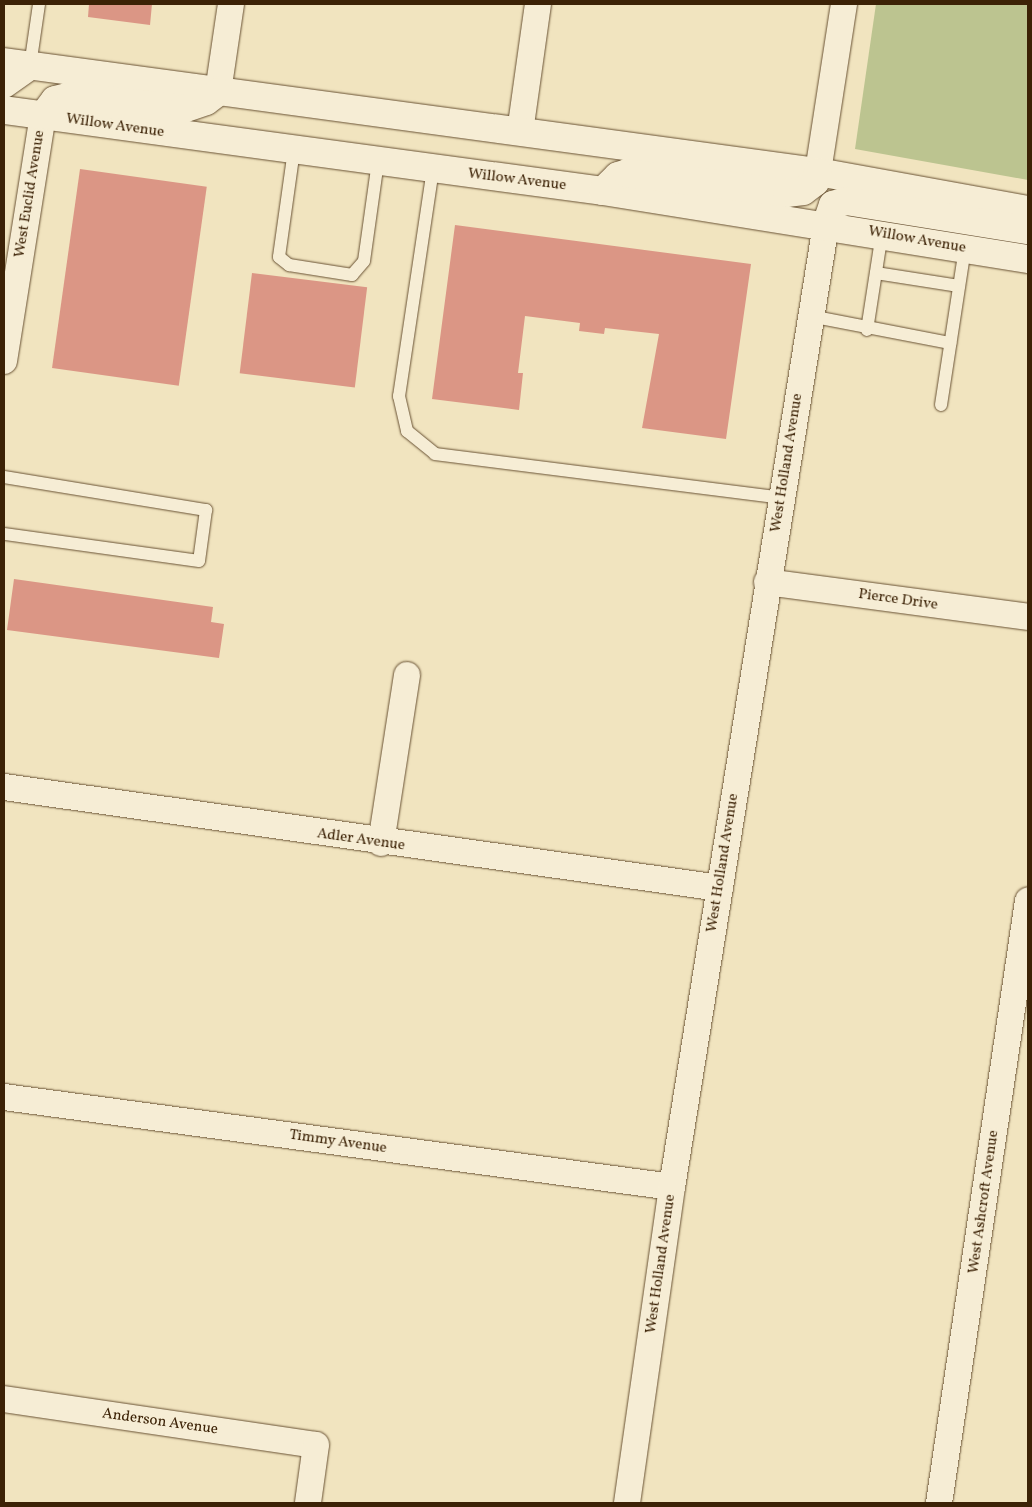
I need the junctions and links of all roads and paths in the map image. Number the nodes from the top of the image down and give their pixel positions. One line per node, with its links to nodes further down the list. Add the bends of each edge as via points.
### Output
1 (38, 4): 5 (lane)
2 (231, 4): 7 (street)
3 (538, 4): 10 (street)
4 (844, 4): 14 (street)
5 (17, 64): 6 (main road); 7 (main road)
6 (4, 84)
7 (218, 92): 9 (main road, via 206,101 183,109 71,96 55,100); 10 (main road)
8 (4, 110): 9 (main road, Willow Avenue)
9 (43, 116): 11 (main road, Willow Avenue); 27 (street, West Euclid Avenue)
10 (520, 132): 14 (main road)
11 (294, 150): 12 (main road, Willow Avenue); 12 (lane, via 278,257 289,265 352,275 364,261)
12 (378, 162): 13 (main road, Willow Avenue)
13 (433, 169): 15 (main road, Willow Avenue); 30 (lane, via 399,396 407,431 435,454)
14 (818, 172): 15 (main road, via 814,182 803,191 787,193 627,173 618,176); 16 (main road)
15 (603, 191): 17 (main road, Willow Avenue)
16 (1028, 210)
17 (826, 225): 18 (main road, via 832,205 846,201); 19 (main road, Willow Avenue); 24 (street, West Holland Avenue)
18 (1028, 230)
19 (882, 233): 20 (main road, Willow Avenue); 22 (lane)
20 (965, 248): 21 (main road, Willow Avenue); 23 (lane)
21 (1028, 259)
22 (876, 273): 23 (lane); 25 (lane)
23 (959, 286): 26 (lane)
24 (810, 316): 25 (lane, via 836,319); 30 (street, West Holland Avenue)
25 (867, 330): 26 (lane)
26 (950, 343): 28 (lane)
27 (4, 361)
28 (941, 405)
29 (4, 477): 31 (lane, via 206,510 199,561)
30 (781, 498): 32 (street, West Holland Avenue)
31 (4, 534)
32 (767, 582): 33 (street, Pierce Drive); 37 (street, West Holland Avenue)
33 (1028, 618)
34 (407, 676): 36 (street)
35 (4, 787): 36 (street, Adler Avenue)
36 (381, 843): 37 (street, Adler Avenue)
37 (720, 888): 40 (street, West Holland Avenue)
38 (1028, 901): 44 (street, West Ashcroft Avenue)
39 (4, 1097): 40 (street, Timmy Avenue)
40 (672, 1187): 43 (street, West Holland Avenue)
41 (4, 1399): 42 (street, Anderson Avenue, via 316,1445)
42 (308, 1503)
43 (627, 1503)
44 (939, 1503)

